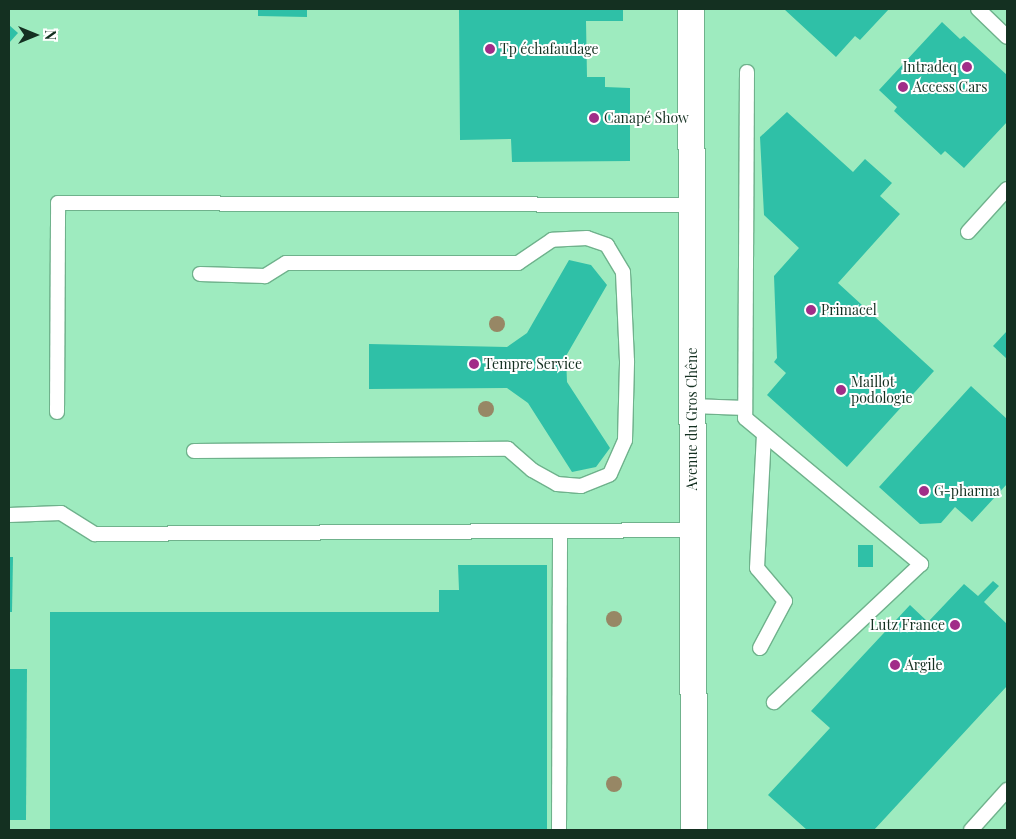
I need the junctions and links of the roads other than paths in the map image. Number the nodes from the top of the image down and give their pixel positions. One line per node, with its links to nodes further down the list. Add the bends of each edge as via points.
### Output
1 (691, 9): 6 (street, Avenue du Gros Chêne)
2 (978, 9): 3 (lane)
3 (1007, 37)
4 (747, 72): 10 (lane)
5 (1007, 189): 7 (lane)
6 (692, 205): 9 (street, Avenue du Gros Chêne); 11 (lane, via 58,203)
7 (968, 232)
8 (200, 274): 13 (lane, via 265,276 286,263 518,263 552,240 587,238 607,244 623,272 627,361 625,440 610,474 581,486 557,484 532,470 508,450)
9 (692, 406): 10 (lane); 15 (street, Avenue du Gros Chêne)
10 (745, 408): 12 (lane, via 745,418)
11 (57, 412)
12 (764, 434): 17 (lane, via 757,568 785,600); 18 (lane, via 921,564)
13 (194, 451)
14 (9, 514): 16 (lane, via 61,513 95,534)
15 (693, 530): 16 (lane); 21 (street, Avenue du Gros Chêne)
16 (560, 531): 20 (lane)
17 (760, 648)
18 (774, 702)
19 (1007, 790): 22 (lane)
20 (559, 830)
21 (694, 830)
22 (972, 830)

